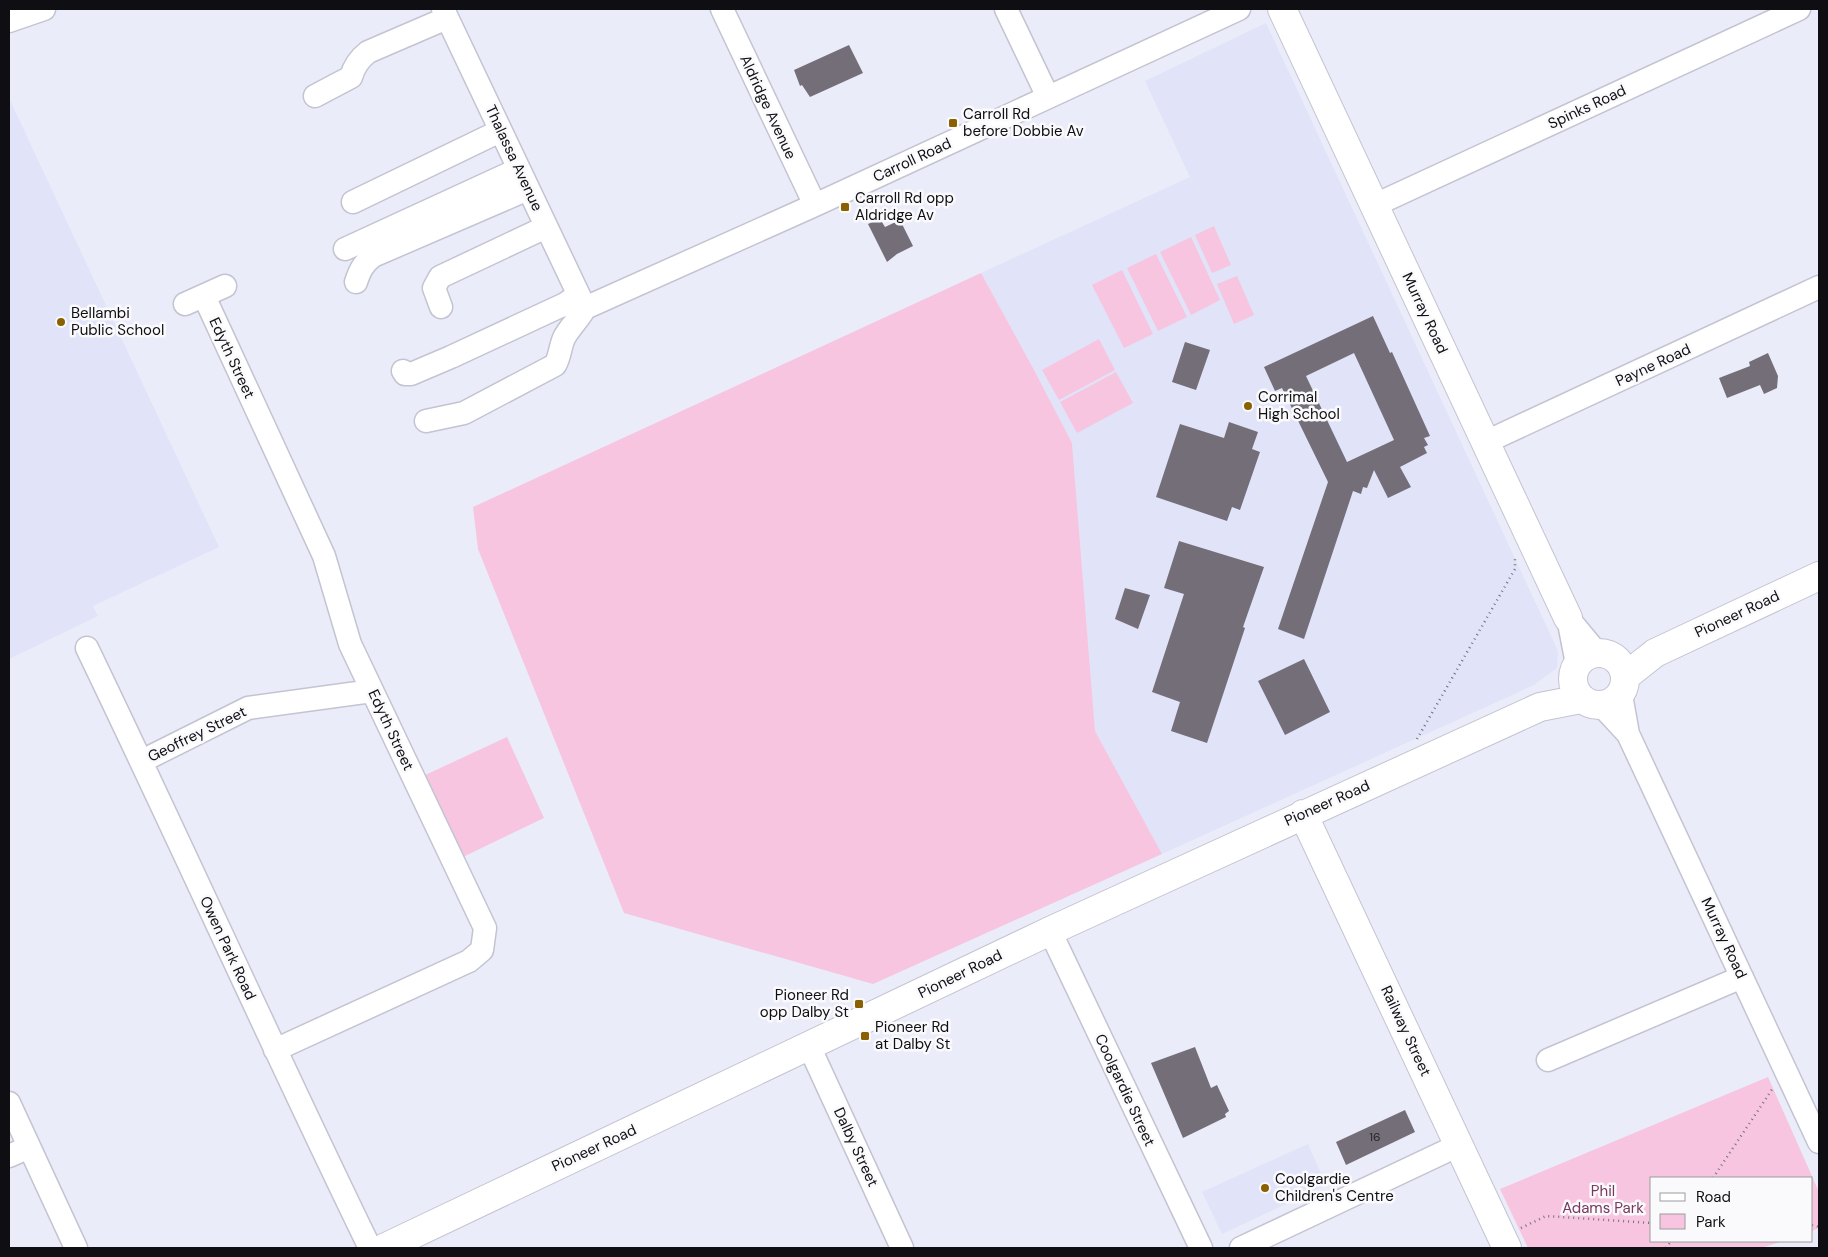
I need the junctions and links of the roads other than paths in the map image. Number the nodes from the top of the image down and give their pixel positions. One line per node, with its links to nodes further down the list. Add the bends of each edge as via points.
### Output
1 (44, 9): 8 (street)
2 (722, 9): 14 (street, Aldridge Avenue)
3 (1006, 9): 10 (street)
4 (1239, 9): 10 (street, Carroll Road)
5 (1282, 9): 15 (main road, Murray Road)
6 (1799, 9): 15 (street, Spinks Road)
7 (445, 13): 9 (street, via 368,52 361,57 350,77); 11 (street, Thalassa Avenue)
8 (9, 21)
9 (315, 96)
10 (1048, 97): 14 (street, Carroll Road)
11 (500, 131): 12 (street, Thalassa Avenue); 13 (street)
12 (523, 179): 16 (street, Thalassa Avenue); 17 (street); 18 (street, via 373,256 360,269)
13 (354, 202)
14 (814, 205): 21 (street, Carroll Road)
15 (1375, 205): 25 (main road, Murray Road)
16 (546, 227): 21 (street, Thalassa Avenue); 22 (street, via 440,277 434,288)
17 (345, 249)
18 (356, 282)
19 (225, 286): 30 (street, Edyth Street, via 194,300 324,556 350,644)
20 (1819, 287): 25 (street, Payne Road)
21 (582, 301): 23 (street, Carroll Road, via 565,304 411,374); 24 (street, via 579,318 565,337 554,365 464,413)
22 (442, 307)
23 (403, 371)
24 (426, 421)
25 (1486, 442): 27 (main road, Murray Road)
26 (1819, 576): 29 (main road, Pioneer Road)
27 (1568, 618): 29 (street, Murray Road)
28 (87, 648): 31 (street, Owen Park Road)
29 (1599, 678): 32 (main road, Pioneer Road); 34 (street, Murray Road)
30 (372, 691): 31 (street, Geoffrey Street, via 248,708); 36 (street, Edyth Street, via 486,928 482,950 469,961)
31 (142, 761): 36 (street, Owen Park Road)
32 (1303, 814): 33 (main road, Pioneer Road); 40 (main road, Railway Street)
33 (1050, 931): 35 (main road, Pioneer Road); 48 (street, Coolgardie Street)
34 (1742, 977): 37 (street); 39 (street, Murray Road)
35 (810, 1046): 46 (main road, Pioneer Road); 47 (street, Dalby Street)
36 (275, 1050): 45 (street, Owen Park Road)
37 (1548, 1060)
38 (9, 1103): 41 (street)
39 (1819, 1142)
40 (1459, 1145): 43 (main road, Railway Street); 49 (street)
41 (29, 1147): 42 (street); 44 (street)
42 (9, 1156)
43 (1505, 1243)
44 (76, 1248)
45 (370, 1248)
46 (384, 1248)
47 (902, 1248)
48 (1201, 1248)
49 (1241, 1248)

